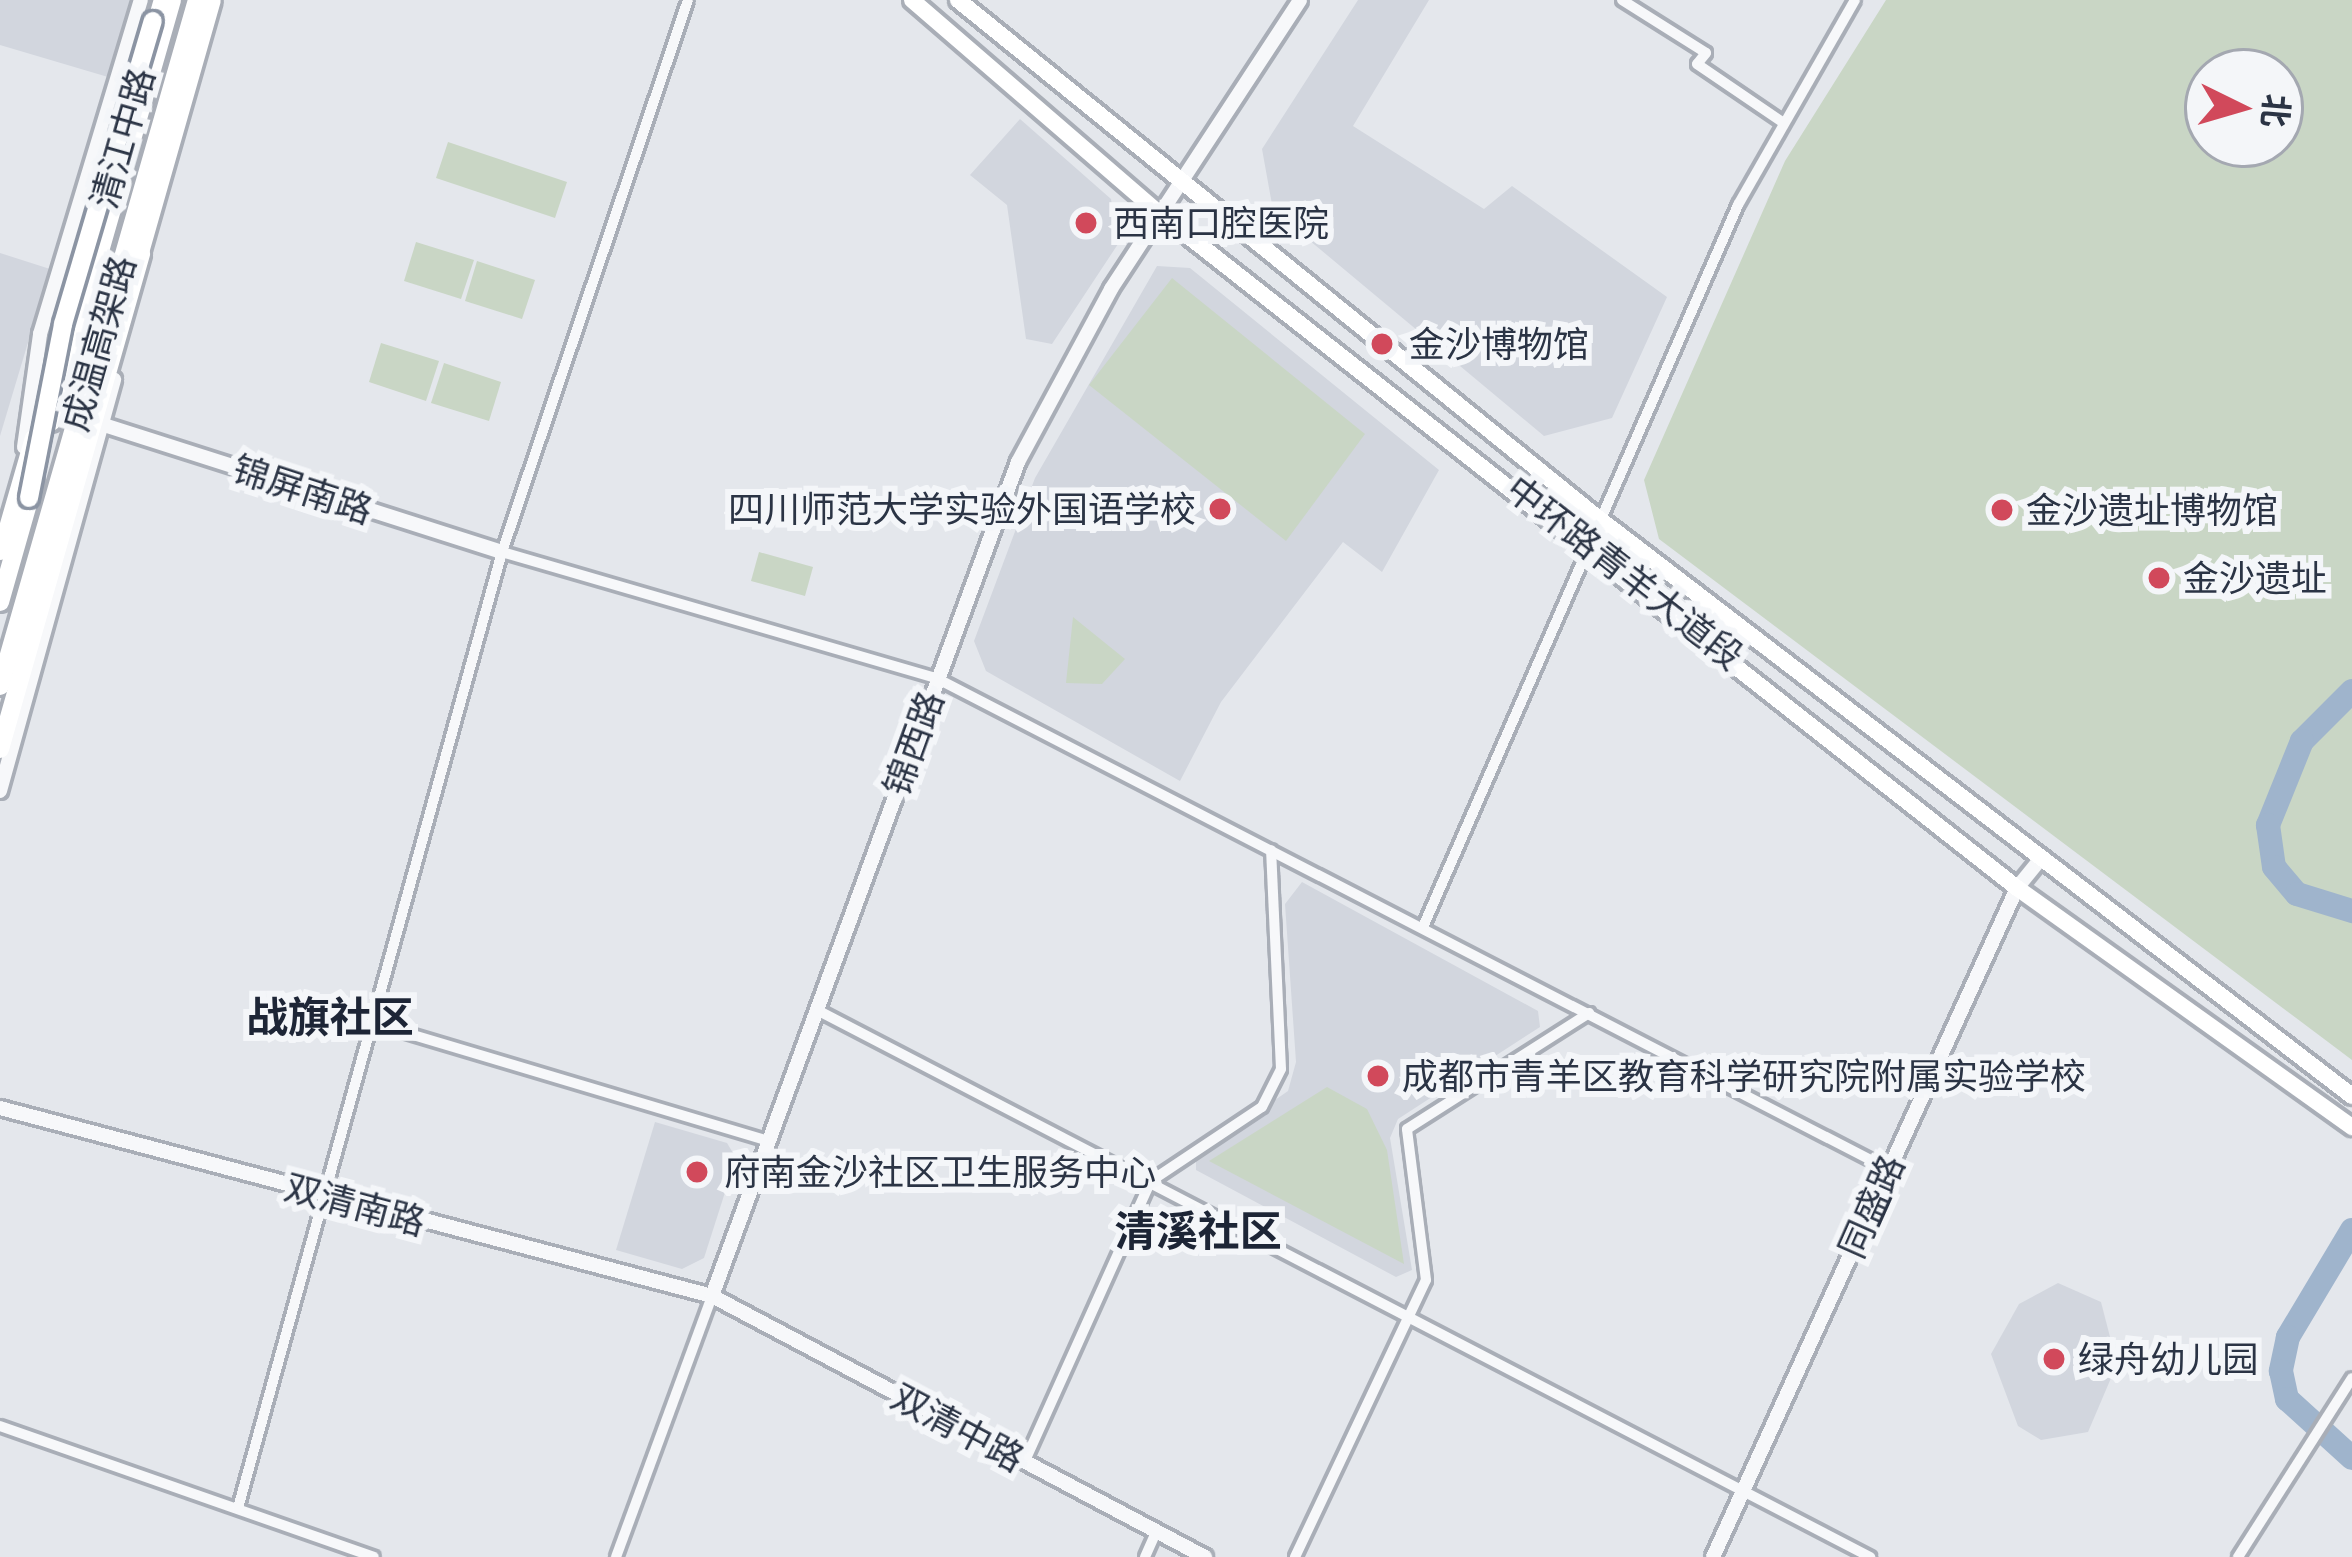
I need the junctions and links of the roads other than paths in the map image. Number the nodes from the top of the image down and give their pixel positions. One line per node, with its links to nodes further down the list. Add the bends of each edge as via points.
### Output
1 (141, 0): 17 (street, via 40,334)
2 (161, 0): 17 (main road, 清江中路); 17 (highway, bridge)
3 (172, 0): 17 (highway, 成温高架路, bridge)
4 (197, 0): 24 (highway, 成温高架路)
5 (213, 0): 15 (main road, 清江中路)
6 (688, 0): 21 (street)
7 (912, 0): 14 (main road, 中环路青羊大道段)
8 (958, 0): 13 (main road, 中环路青羊大道段)
9 (1300, 0): 13 (street, 锦西路)
10 (1622, 0): 12 (street, via 1706,53 1697,64)
11 (1855, 0): 12 (street)
12 (1781, 121): 18 (street)
13 (1181, 179): 14 (street, 锦西路); 18 (main road, 中环路青羊大道段)
14 (1159, 213): 19 (main road, 中环路青羊大道段); 23 (street, 锦西路, via 1055,381)
15 (141, 254): 16 (highway); 25 (main road, 清江中路)
16 (100, 420): 21 (street, 锦屏南路); 26 (highway); 27 (street)
17 (16, 492): 20 (main road, 清江中路); 22 (highway, 成温高架路)
18 (1598, 518): 19 (street); 29 (main road, 中环路青羊大道段)
19 (1588, 540): 30 (main road, 中环路青羊大道段); 31 (street)
20 (0, 552)
21 (502, 552): 23 (street); 34 (street)
22 (0, 602)
23 (936, 678): 28 (street); 32 (street, 锦西路)
24 (0, 686)
25 (0, 718)
26 (0, 749)
27 (0, 791)
28 (1271, 850): 31 (street); 40 (street, via 1281,1069 1262,1107)
29 (2039, 861): 30 (street, 同盛路); 35 (main road, 中环路青羊大道段)
30 (2017, 888): 37 (main road, 中环路青羊大道段); 39 (street, 同盛路)
31 (1423, 927): 33 (street)
32 (817, 1010): 38 (street, 锦西路); 40 (street)
33 (1589, 1013): 39 (street); 43 (street, via 1407,1129 1429,1249)
34 (376, 1024): 38 (street); 41 (street)
35 (2352, 1096)
36 (0, 1108): 41 (street, 双清南路)
37 (2352, 1127)
38 (769, 1142): 42 (street, 锦西路)
39 (1888, 1169): 49 (street, 同盛路)
40 (1151, 1180): 43 (street); 48 (street)
41 (327, 1197): 42 (street, 双清南路); 50 (street)
42 (712, 1296): 48 (street, 双清中路); 53 (street)
43 (1410, 1316): 49 (street); 56 (street)
44 (2352, 1378): 45 (street)
45 (2339, 1399): 46 (street); 59 (street)
46 (2352, 1410)
47 (0, 1426): 50 (street)
48 (1024, 1463): 51 (street, 双清中路)
49 (1742, 1492): 57 (street, 同盛路); 58 (street)
50 (238, 1508): 52 (street)
51 (1156, 1532): 54 (street); 55 (street, 双清中路)
52 (374, 1557)
53 (616, 1557)
54 (1145, 1557)
55 (1205, 1557)
56 (1295, 1557)
57 (1713, 1557)
58 (1870, 1557)
59 (2238, 1557)

